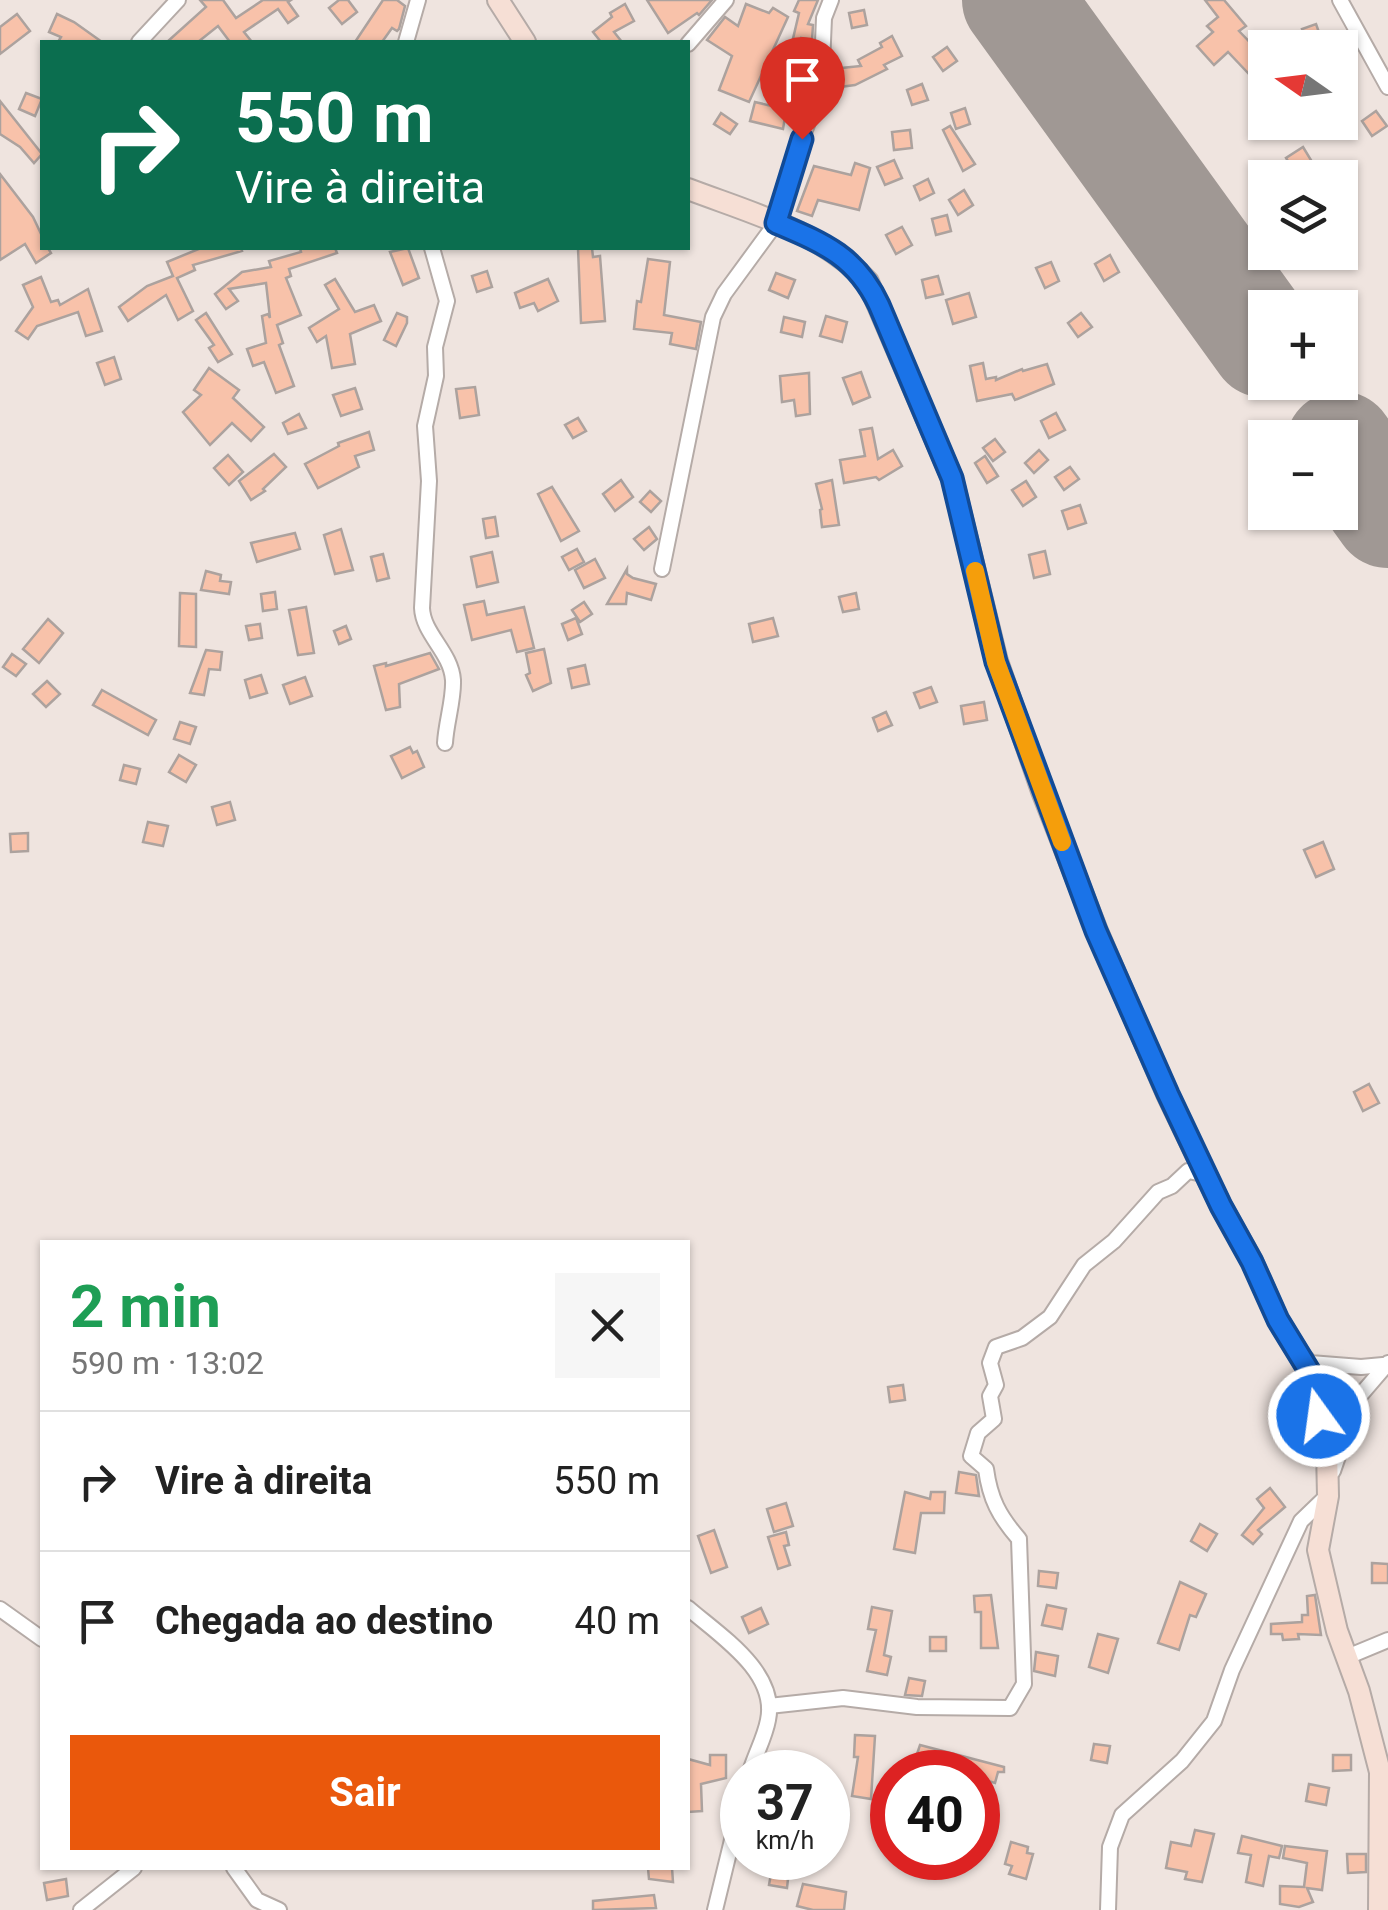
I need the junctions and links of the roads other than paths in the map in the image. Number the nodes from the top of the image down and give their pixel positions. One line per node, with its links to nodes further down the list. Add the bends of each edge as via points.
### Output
1 (178, 0): 7 (street)
2 (418, 0): 8 (street)
3 (498, 0): 9 (street)
4 (726, 0): 10 (street)
5 (831, 0): 13 (street, via 821,88)
6 (1340, 0): 11 (street)
7 (141, 40)
8 (407, 40)
9 (524, 40)
10 (690, 42)
11 (1388, 87)
12 (690, 190): 13 (street)
13 (776, 223): 15 (street, via 713,317); 17 (street, via 848,260 876,298 952,478 996,662 1042,790 1134,1019)
14 (433, 250): 16 (street, via 447,301 426,426 422,621 453,678)
15 (662, 570)
16 (445, 743)
17 (1209, 1175): 18 (street); 26 (street, via 1188,1170 1158,1192 1084,1266 1050,1317 996,1347 990,1363 994,1419 978,1433 971,1456 986,1468 990,1497 1019,1539 1024,1684 1010,1708 917,1708 843,1698)
18 (1294, 1346): 19 (street, via 1310,1363); 20 (street, via 1311,1374)
19 (1386, 1364): 20 (street, via 1358,1398)
20 (1328, 1496): 25 (street, via 1318,1550); 34 (street, via 1301,1521 1214,1721 1182,1761 1122,1815 1110,1847)
21 (0, 1609): 23 (street)
22 (690, 1610): 26 (street, via 749,1662)
23 (40, 1638)
24 (1388, 1640): 25 (street)
25 (1347, 1657): 35 (street, via 1380,1772)
26 (769, 1706): 27 (street)
27 (758, 1750)
28 (131, 1870): 31 (street)
29 (235, 1870): 32 (street, via 257,1900)
30 (722, 1880): 33 (street)
31 (81, 1910)
32 (280, 1910)
33 (715, 1910)
34 (1108, 1910)
35 (1379, 1910)

